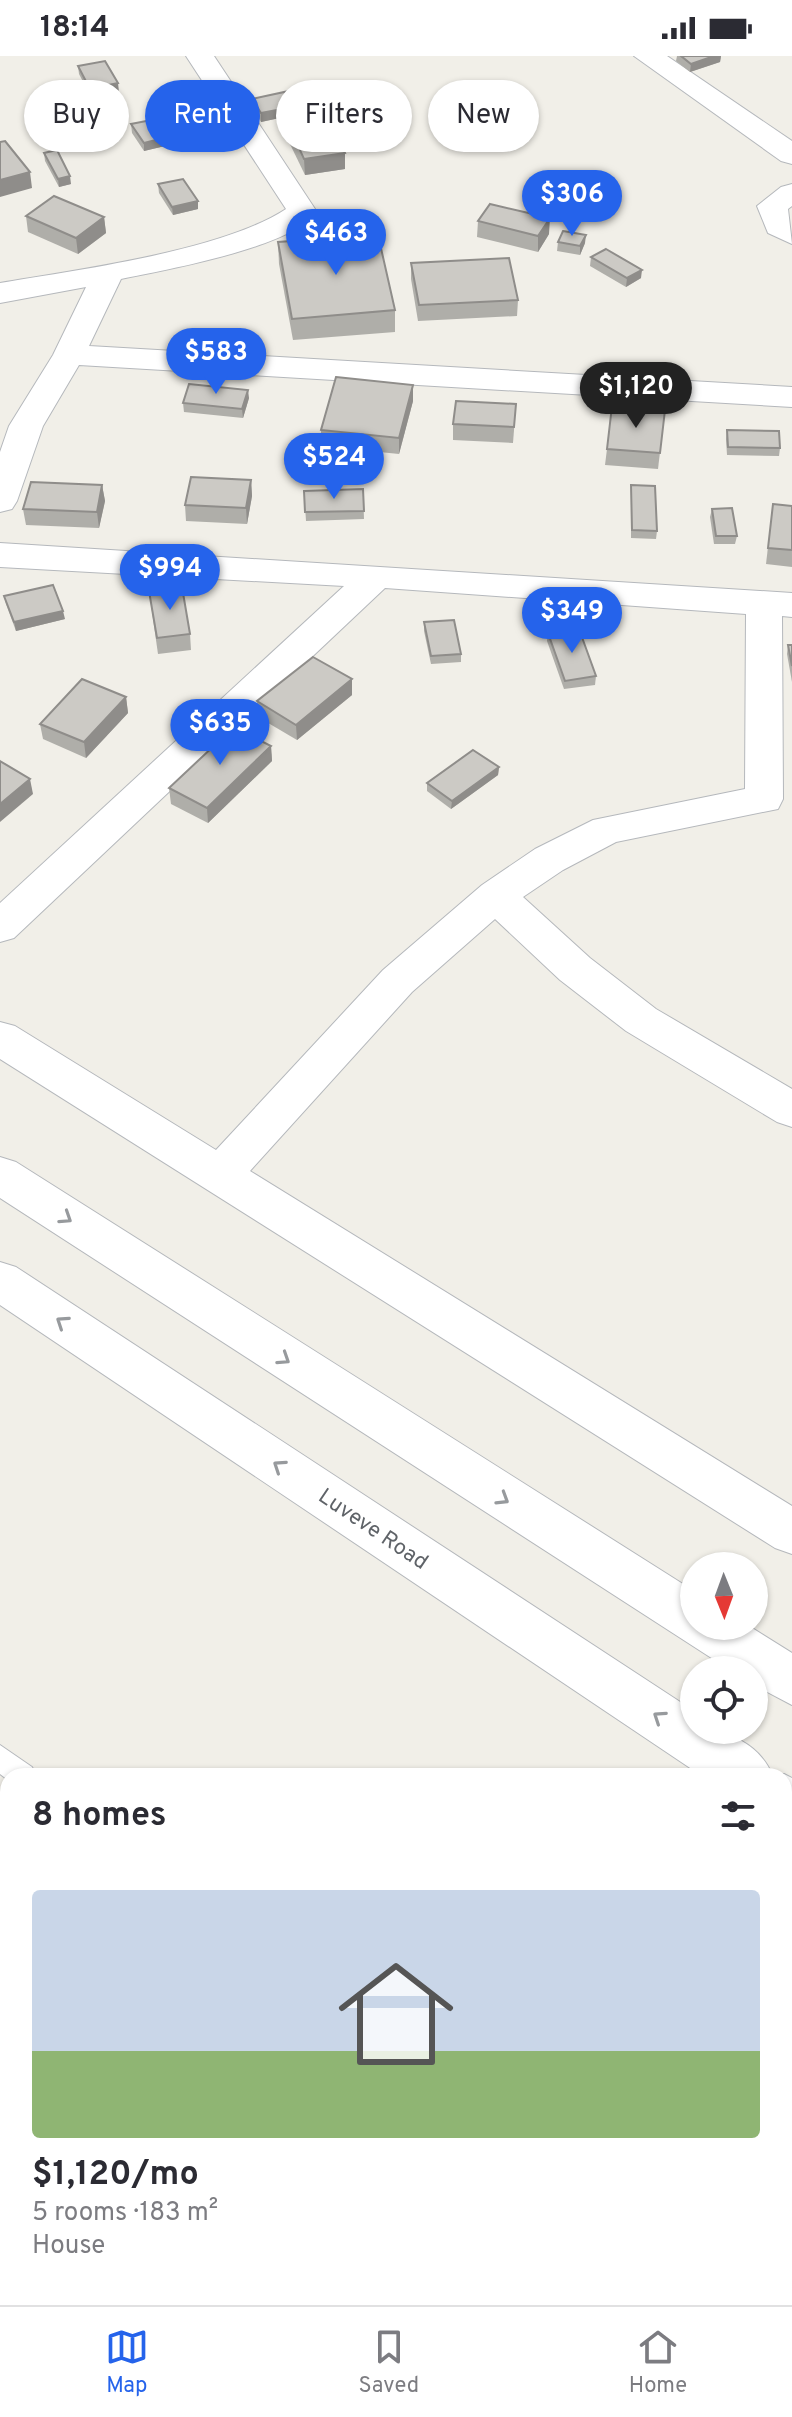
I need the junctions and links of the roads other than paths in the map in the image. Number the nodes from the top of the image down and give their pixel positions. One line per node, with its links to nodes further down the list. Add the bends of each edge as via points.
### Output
1 (200, 56): 6 (street, via 302,212 295,220 234,241)
2 (652, 57): 3 (street)
3 (792, 155)
4 (792, 193): 5 (street, via 772,206 779,226)
5 (792, 235)
6 (108, 274): 7 (street); 8 (street)
7 (0, 293)
8 (69, 355): 9 (street); 10 (street, via 26,426)
9 (792, 397)
10 (0, 501)
11 (0, 555): 12 (street)
12 (377, 576): 13 (street); 15 (street)
13 (778, 604): 14 (street, via 764,799 607,830)
14 (496, 896): 17 (street, via 575,969 641,1020); 18 (street, via 349,1028)
15 (0, 927)
16 (0, 1038): 18 (street)
17 (792, 1110)
18 (222, 1173): 21 (street)
19 (0, 1175): 22 (street, one-way to 22)
20 (0, 1281): 25 (street, Luveve Road, one-way to 20)
21 (792, 1532)
22 (680, 1610)
23 (726, 1640): 24 (street)
24 (792, 1681)
25 (735, 1768)

